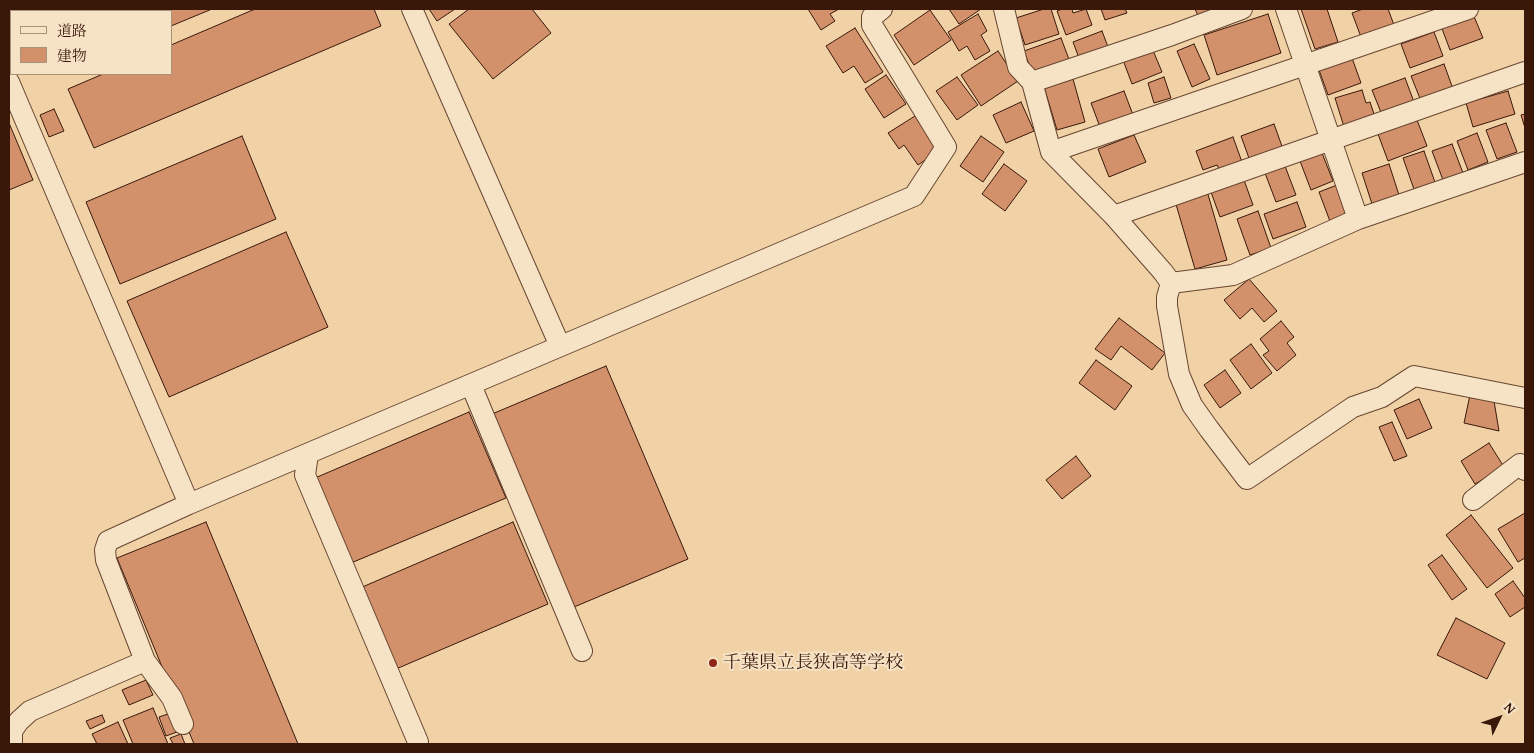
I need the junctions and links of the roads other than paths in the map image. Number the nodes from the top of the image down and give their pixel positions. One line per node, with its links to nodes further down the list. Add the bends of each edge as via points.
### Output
1 (412, 9): 17 (street)
2 (882, 9): 17 (street, via 872,17 872,25 946,147 914,196)
3 (1006, 9): 10 (street, via 1018,67)
4 (1242, 9): 10 (street)
5 (1286, 9): 7 (street)
6 (1468, 9): 7 (street)
7 (1305, 66): 11 (street); 12 (street)
8 (1525, 72): 11 (street)
9 (9, 82): 23 (street)
10 (1032, 82): 12 (street)
11 (1331, 140): 14 (street); 15 (street)
12 (1051, 152): 14 (street)
13 (1525, 162): 15 (street)
14 (1114, 216): 16 (street)
15 (1358, 219): 16 (street, via 1233,275)
16 (1171, 283): 19 (street, via 1167,306 1179,374 1192,405 1247,479 1353,407 1382,397 1414,376)
17 (560, 346): 18 (street)
18 (471, 385): 20 (street); 24 (street)
19 (1525, 398)
20 (308, 454): 23 (street); 27 (street, via 305,475)
21 (1525, 470): 22 (street, via 1520,464)
22 (1473, 500)
23 (189, 504): 25 (street, via 108,541 104,550)
24 (582, 651)
25 (145, 661): 26 (street, via 172,698); 28 (street, via 30,711 12,731)
26 (183, 724)
27 (418, 742)
28 (12, 744)

